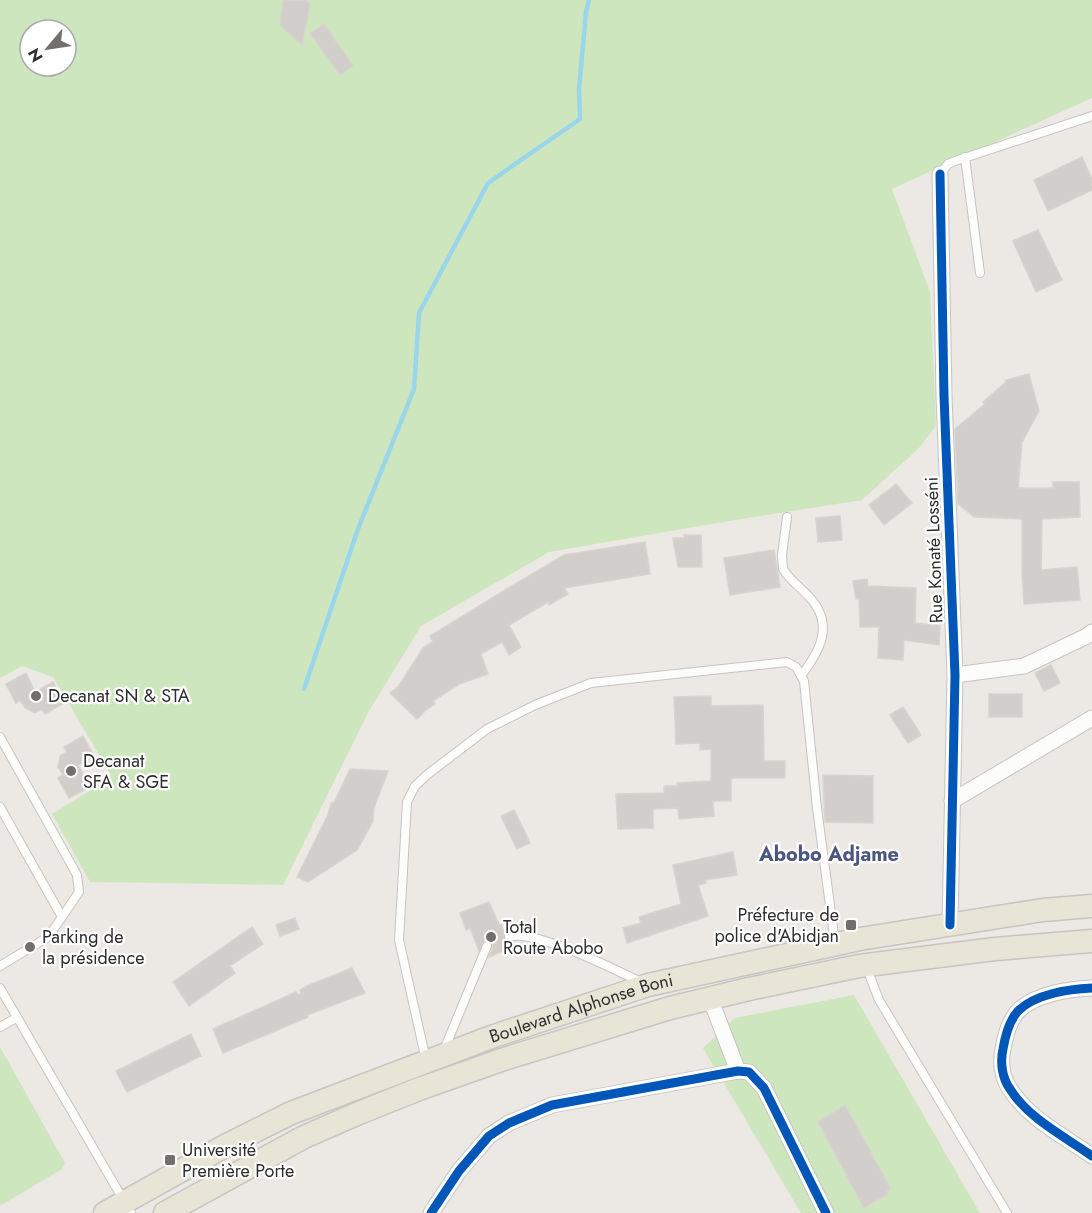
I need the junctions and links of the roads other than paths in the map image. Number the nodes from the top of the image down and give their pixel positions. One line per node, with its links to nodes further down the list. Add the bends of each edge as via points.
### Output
1 (1092, 116): 2 (lane)
2 (965, 157): 3 (lane, via 948,164); 4 (lane)
3 (940, 174): 7 (street, Rue Konaté Losséni)
4 (980, 273)
5 (787, 517): 8 (lane, via 783,569 819,610 824,625 822,640)
6 (1092, 632): 7 (street, via 1024,666)
7 (955, 675): 11 (street, Rue Konaté Losséni)
8 (801, 676): 18 (lane); 28 (lane, via 787,662 591,683 487,729 415,786 407,802 399,940)
9 (1092, 718): 11 (street)
10 (0, 737): 14 (lane, via 77,875 80,892)
11 (952, 801): 15 (street, Rue Konaté Losséni)
12 (0, 807): 14 (lane)
13 (1092, 906): 15 (main road, Boulevard Alphonse Boni)
14 (62, 917): 21 (lane, via 48,937)
15 (951, 925): 18 (main road, Boulevard Alphonse Boni)
16 (509, 938): 22 (lane, via 543,939)
17 (1092, 941): 20 (main road, Boulevard Alphonse Boni)
18 (836, 944): 22 (main road, Boulevard Alphonse Boni)
19 (487, 946): 28 (lane)
20 (866, 965): 25 (main road, Boulevard Alphonse Boni); 35 (lane, via 879,1000)
21 (0, 966)
22 (648, 985): 28 (main road, Boulevard Alphonse Boni)
23 (0, 988): 26 (lane)
24 (1092, 988): 30 (street, via 1043,996 1018,1011 1005,1033 1000,1061 1009,1088 1028,1112)
25 (710, 998): 29 (street); 32 (main road, Boulevard Alphonse Boni, via 504,1059 419,1089 304,1137)
26 (16, 1018): 27 (lane); 31 (lane, via 63,1095)
27 (0, 1027)
28 (434, 1060): 31 (main road, Boulevard Alphonse Boni, via 291,1113 225,1146)
29 (738, 1071): 33 (street, via 552,1106 509,1123 489,1136 466,1162); 34 (street, via 749,1072 764,1088)
30 (1092, 1156)
31 (120, 1209)
32 (165, 1213)
33 (431, 1213)
34 (826, 1213)
35 (1007, 1213)

